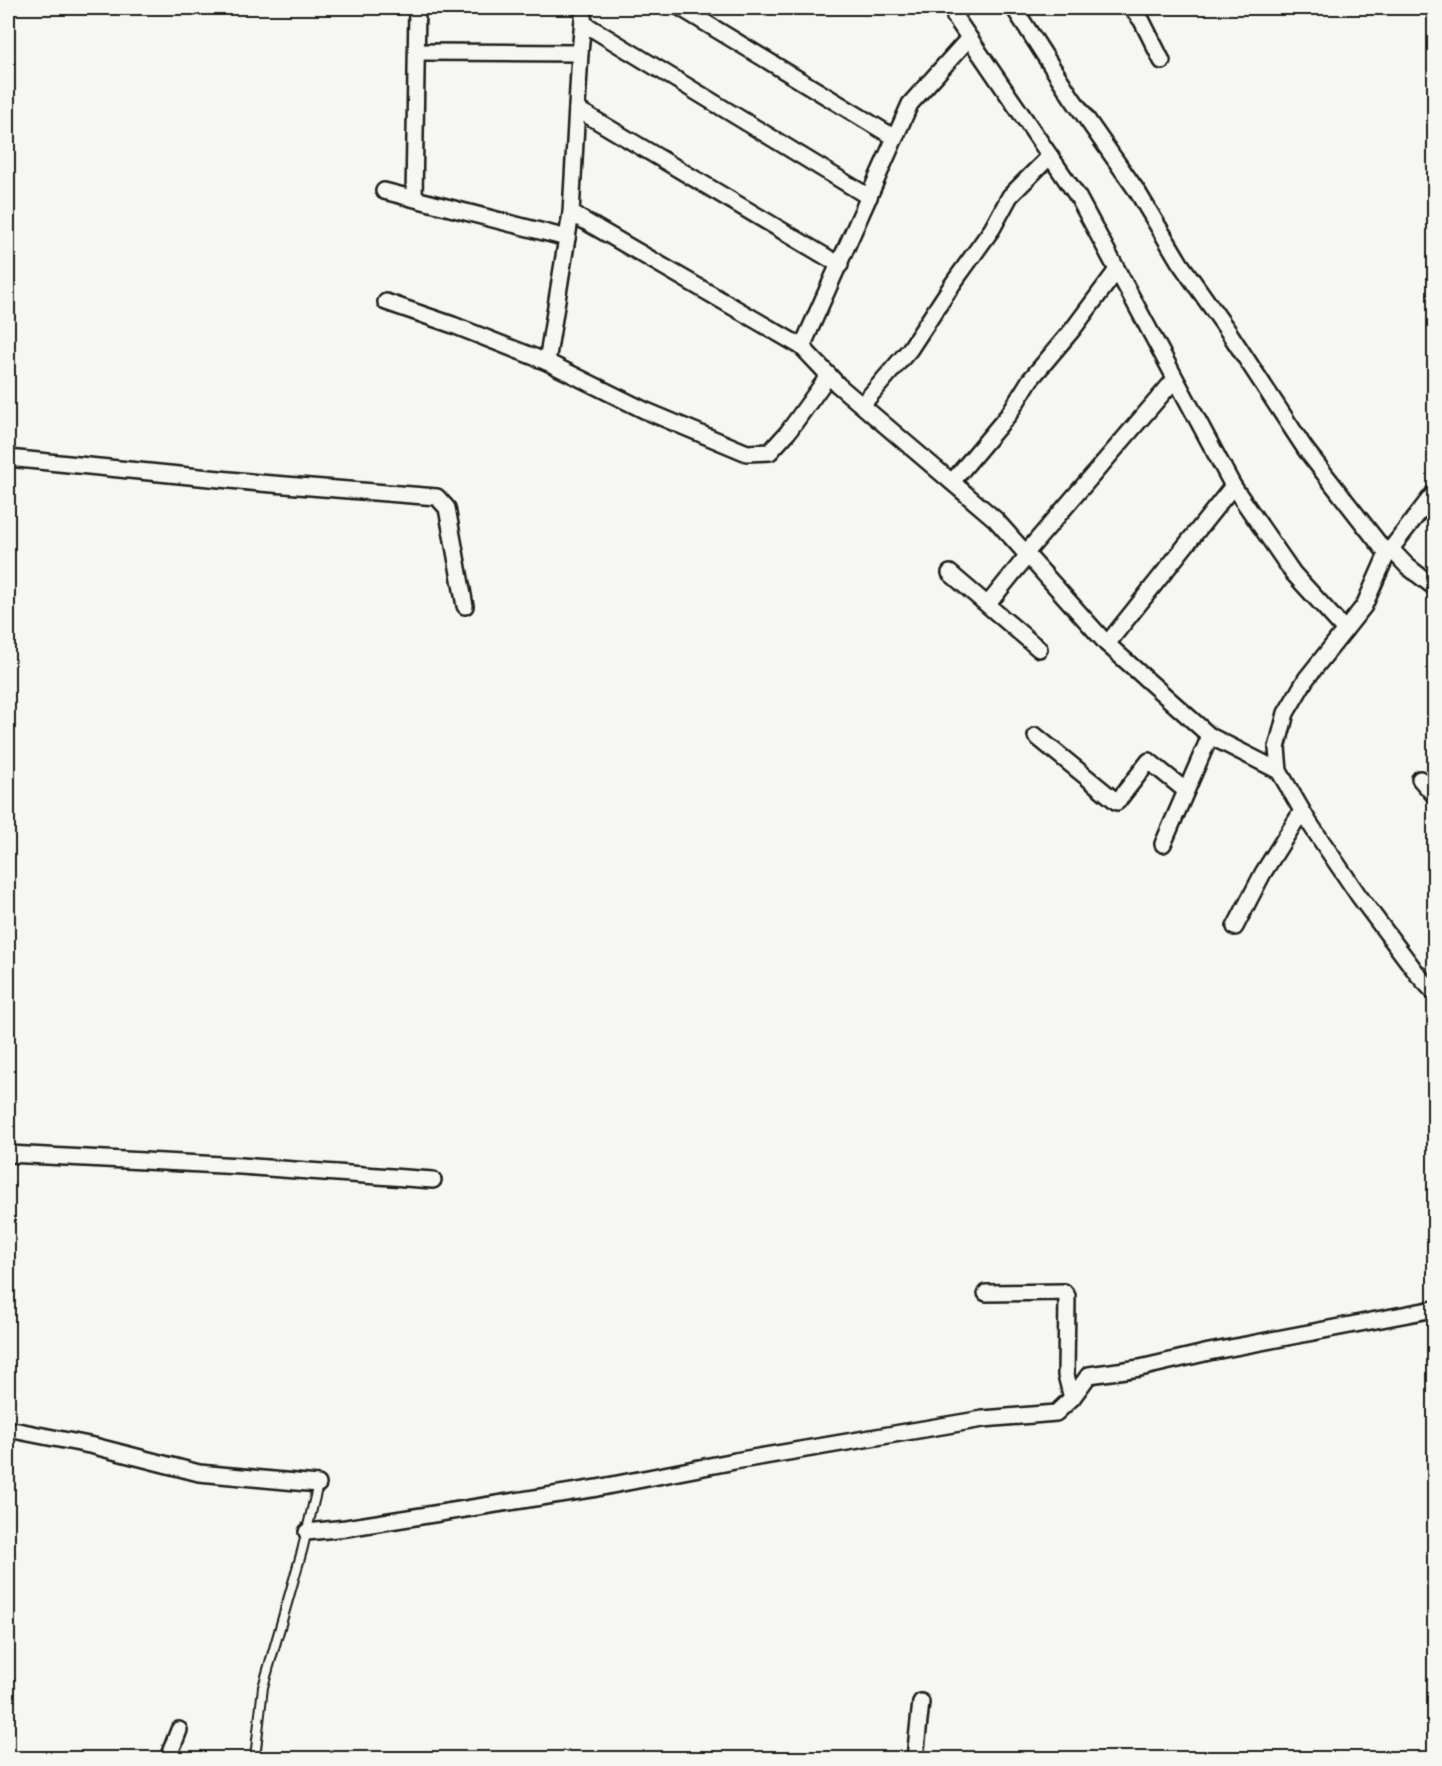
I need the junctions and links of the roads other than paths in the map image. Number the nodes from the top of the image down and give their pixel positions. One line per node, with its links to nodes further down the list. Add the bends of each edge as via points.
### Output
1 (417, 8): 8 (street)
2 (681, 8): 12 (street)
3 (961, 8): 7 (street, via 955,17)
4 (1014, 8): 31 (street, via 1306,450)
5 (1132, 8): 10 (street)
6 (583, 15): 9 (street); 15 (street)
7 (969, 38): 12 (street, via 910,104); 13 (street)
8 (418, 52): 9 (street); 16 (street)
9 (580, 53): 11 (street)
10 (1162, 60)
11 (577, 109): 17 (street); 19 (street)
12 (895, 138): 15 (street)
13 (1050, 156): 20 (street, via 1078,197); 26 (street, via 1010,196 910,349)
14 (384, 191): 16 (street)
15 (869, 197): 19 (street)
16 (414, 198): 18 (street)
17 (571, 213): 18 (street); 22 (street)
18 (567, 238): 23 (street)
19 (840, 265): 22 (street)
20 (1117, 270): 25 (street); 28 (street, via 1030,380 1009,414)
21 (386, 303): 23 (street)
22 (802, 347): 24 (street)
23 (547, 362): 24 (street, via 644,410 747,453 770,452)
24 (829, 375): 26 (street)
25 (1175, 379): 29 (street); 32 (street)
26 (862, 405): 28 (street)
27 (8, 458): 36 (street, via 436,497 447,508)
28 (952, 482): 32 (street, via 994,519)
29 (1233, 486): 37 (street, via 1293,573); 38 (street)
30 (1434, 493): 31 (street)
31 (1389, 551): 34 (street); 37 (street, via 1364,606)
32 (1026, 555): 35 (street); 38 (street)
33 (950, 573): 35 (street)
34 (1434, 587)
35 (988, 604): 39 (street)
36 (465, 606)
37 (1345, 630): 42 (street, via 1306,679 1286,713 1278,748)
38 (1107, 644): 41 (street)
39 (1039, 649)
40 (1036, 736): 44 (street, via 1117,802 1149,761)
41 (1210, 736): 42 (street); 44 (street)
42 (1279, 771): 46 (street)
43 (1420, 779): 45 (street)
44 (1186, 791): 47 (street)
45 (1434, 795)
46 (1302, 811): 48 (street); 49 (street, via 1359,896)
47 (1162, 844)
48 (1235, 927)
49 (1434, 992)
50 (8, 1154): 51 (street)
51 (433, 1180)
52 (986, 1293): 54 (street, via 1064,1292 1066,1375)
53 (1434, 1309): 54 (street, via 1089,1375)
54 (1072, 1398): 57 (street, via 1056,1413 983,1419 597,1488)
55 (8, 1429): 56 (street, via 199,1473)
56 (318, 1484): 57 (lane)
57 (307, 1532): 61 (lane, via 263,1687)
58 (921, 1702): 62 (street)
59 (179, 1730): 60 (street)
60 (168, 1758)
61 (255, 1758)
62 (915, 1758)

